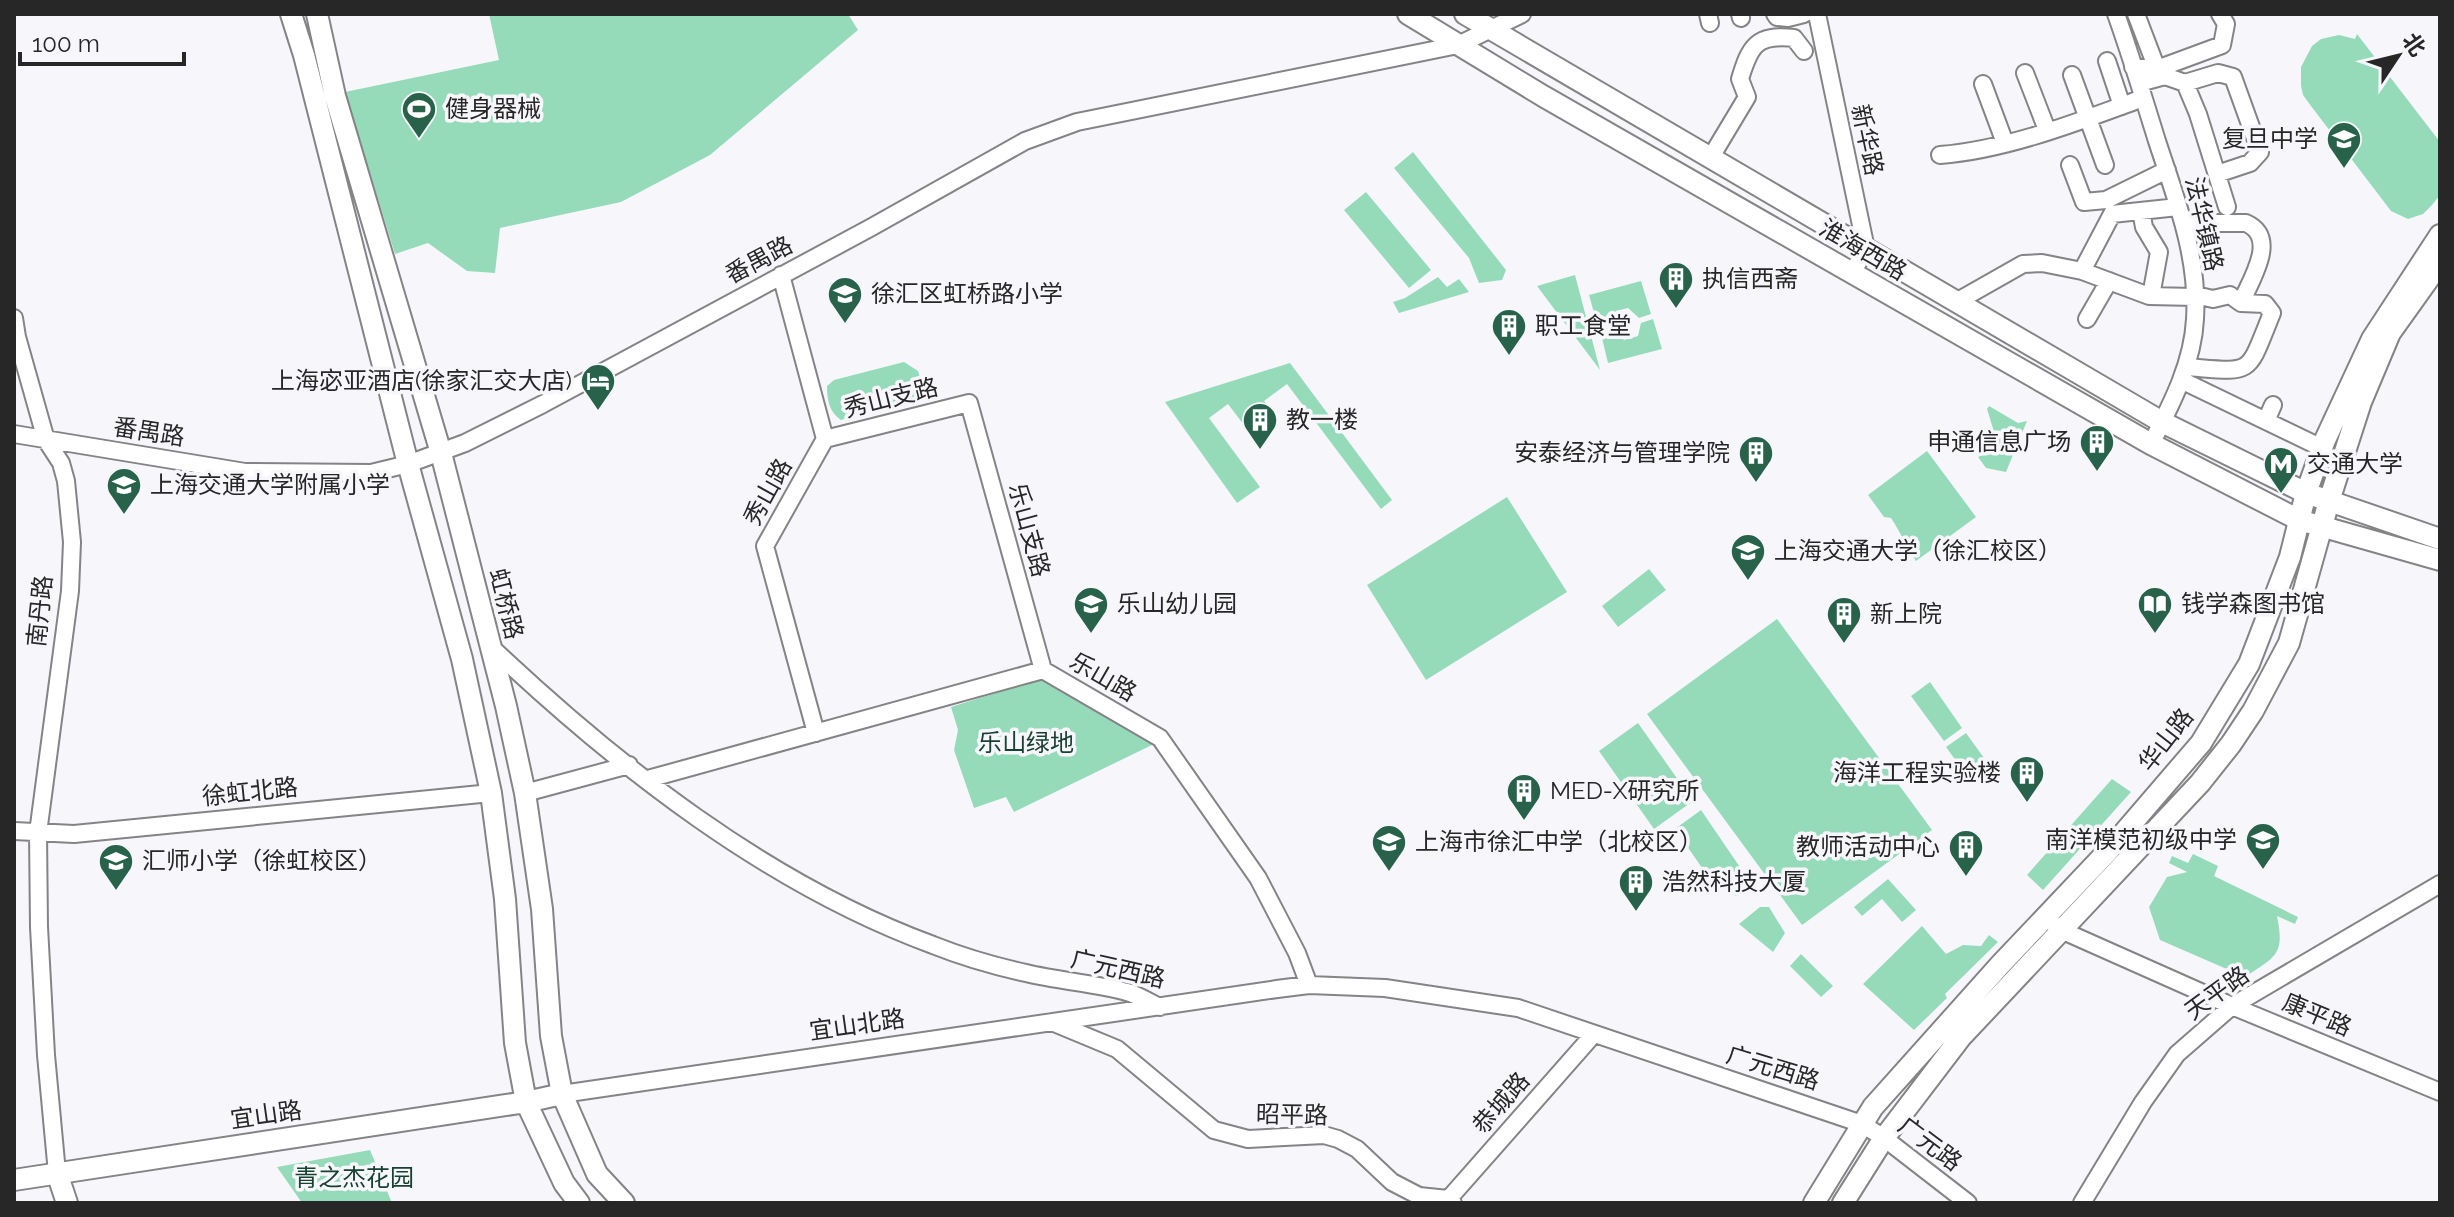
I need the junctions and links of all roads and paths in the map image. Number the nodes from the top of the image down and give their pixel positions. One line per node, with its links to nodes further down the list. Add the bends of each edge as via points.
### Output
1 (291, 14): 60 (main road)
2 (317, 14): 59 (main road, 虹桥路, via 335,96)
3 (1408, 14): 13 (main road, 淮海西路)
4 (1465, 14): 12 (main road, 淮海西路)
5 (1522, 14): 12 (street, 番禺路)
6 (1775, 14): 7 (street)
7 (1804, 14)
8 (1817, 14): 14 (street, 新华路)
9 (2136, 14): 17 (street)
10 (2220, 14): 17 (street, via 2226,24 2222,45)
11 (2120, 15): 16 (street, 法华镇路)
12 (1492, 28): 13 (street, 番禺路); 28 (main road, 淮海西路)
13 (1458, 45): 40 (main road, 淮海西路); 41 (street, 番禺路, via 1077,122 1025,141)
14 (1823, 46): 28 (street, via 1799,52 1794,38 1772,36 1749,51 1740,79 1747,97); 37 (street, 新华路)
15 (2107, 61): 23 (street)
16 (2133, 67): 17 (street); 22 (street, 法华镇路)
17 (2157, 69)
18 (2025, 73): 25 (street)
19 (2072, 75): 24 (street)
20 (2185, 83): 22 (street, via 2165,76); 32 (street); 32 (street, via 2218,73 2233,77 2239,92 2260,152 2250,163)
21 (1983, 84): 26 (street)
22 (2141, 91): 23 (street); 31 (street, 法华镇路)
23 (2122, 106): 24 (street)
24 (2088, 118): 25 (street); 30 (street)
25 (2047, 130): 26 (street)
26 (2005, 143): 27 (street)
27 (1940, 155)
28 (1711, 157): 37 (main road, 淮海西路)
29 (2070, 165): 31 (street, via 2084,202 2106,200)
30 (2105, 165)
31 (2167, 170): 35 (street, 法华镇路)
32 (2217, 174): 33 (street)
33 (2227, 207)
34 (2141, 211): 35 (street); 39 (street, via 2112,214); 43 (street, via 2159,252)
35 (2181, 215): 44 (street, 法华镇路); 46 (street, via 2246,223 2263,239)
36 (2440, 235): 58 (main road, 华山路, via 2372,339)
37 (1866, 249): 40 (street); 45 (main road, 淮海西路)
38 (2440, 263): 62 (main road, 华山路, via 2390,333)
39 (2082, 271): 42 (street); 45 (street, via 2023,264)
40 (1852, 273): 57 (main road, 淮海西路)
41 (781, 275): 55 (street); 59 (street, 番禺路, via 623,363)
42 (2109, 281): 43 (street); 48 (street)
43 (2151, 296): 44 (street)
44 (2195, 296): 46 (street, via 2230,295); 49 (street, 法华镇路)
45 (1956, 302): 53 (main road, 淮海西路)
46 (2241, 303): 49 (street, via 2265,304 2272,313 2252,363 2240,371)
47 (14, 318): 56 (street, 南丹路)
48 (2087, 319)
49 (2183, 374): 52 (street); 53 (street, 法华镇路)
50 (969, 403): 55 (street, 秀山支路); 68 (street, 乐山支路)
51 (2273, 405): 52 (street)
52 (2266, 421): 58 (street)
53 (2162, 422): 57 (street, 法华镇路); 61 (main road, 淮海西路)
54 (14, 434): 56 (street, 番禺路)
55 (825, 439): 69 (street, 秀山路, via 765,546)
56 (46, 440): 60 (street, 番禺路, via 245,472 371,473); 75 (street, 南丹路, via 66,481 71,570)
57 (2151, 444): 63 (main road, 淮海西路)
58 (2322, 448): 61 (main road, 华山路)
59 (441, 453): 60 (street, 番禺路); 67 (main road, 虹桥路)
60 (408, 464): 72 (main road, via 462,659)
61 (2306, 493): 62 (main road, 淮海西路); 63 (main road, 华山路)
62 (2329, 501): 64 (main road, 华山路); 65 (main road, 淮海西路)
63 (2299, 520): 64 (main road, 淮海西路); 77 (main road, 华山路, via 2249,664 2201,743)
64 (2322, 529): 66 (main road, 淮海西路); 77 (main road, 华山路, via 2295,629 2246,724 2200,783)
65 (2440, 539)
66 (2440, 560)
67 (490, 646): 70 (street, 广元西路); 73 (main road, 虹桥路)
68 (1043, 670): 69 (street, 乐山路); 78 (street, 乐山路, via 1160,738 1258,878)
69 (816, 733): 71 (street, 乐山路)
70 (629, 765): 71 (street, 广元西路); 73 (street)
71 (648, 779): 80 (street, 广元西路, via 764,862 882,924 979,962 1129,992)
72 (491, 793): 75 (street, 徐虹北路, via 74,834); 85 (main road, via 515,1043)
73 (525, 793): 84 (main road, 虹桥路)
74 (14, 831): 75 (street, 徐虹北路)
75 (38, 833): 88 (street, 南丹路, via 44,1023)
76 (2440, 884): 79 (street, 天平路)
77 (2054, 924): 79 (street, 康平路); 86 (main road, 华山路, via 1969,999); 87 (main road, 华山路)
78 (1309, 985): 80 (street, 广元西路); 82 (street, 广元西路, via 1385,988 1503,1006)
79 (2232, 1006): 83 (street, 康平路); 97 (street, 天平路, via 2177,1054)
80 (1160, 1007): 81 (street, 宜山北路)
81 (1050, 1021): 84 (street, 宜山北路); 90 (street, 昭平路, via 1117,1049 1214,1130 1248,1139 1338,1139 1357,1149 1392,1182 1419,1196)
82 (1593, 1035): 86 (street, 广元西路); 90 (street, 恭城路)
83 (2440, 1092)
84 (562, 1094): 85 (main road, 宜山路); 93 (main road, 虹桥路, via 597,1174)
85 (526, 1102): 88 (main road, 宜山路); 92 (main road)
86 (1862, 1124): 87 (street, 广元路); 94 (main road, 华山路)
87 (1884, 1138): 95 (main road, 华山路); 96 (street, 广元路)
88 (57, 1173): 89 (main road, 宜山路); 91 (main road, 南丹路)
89 (14, 1180)
90 (1449, 1202)
91 (67, 1203)
92 (579, 1203)
93 (624, 1203)
94 (1814, 1203)
95 (1843, 1203)
96 (1968, 1203)
97 (2082, 1203)

